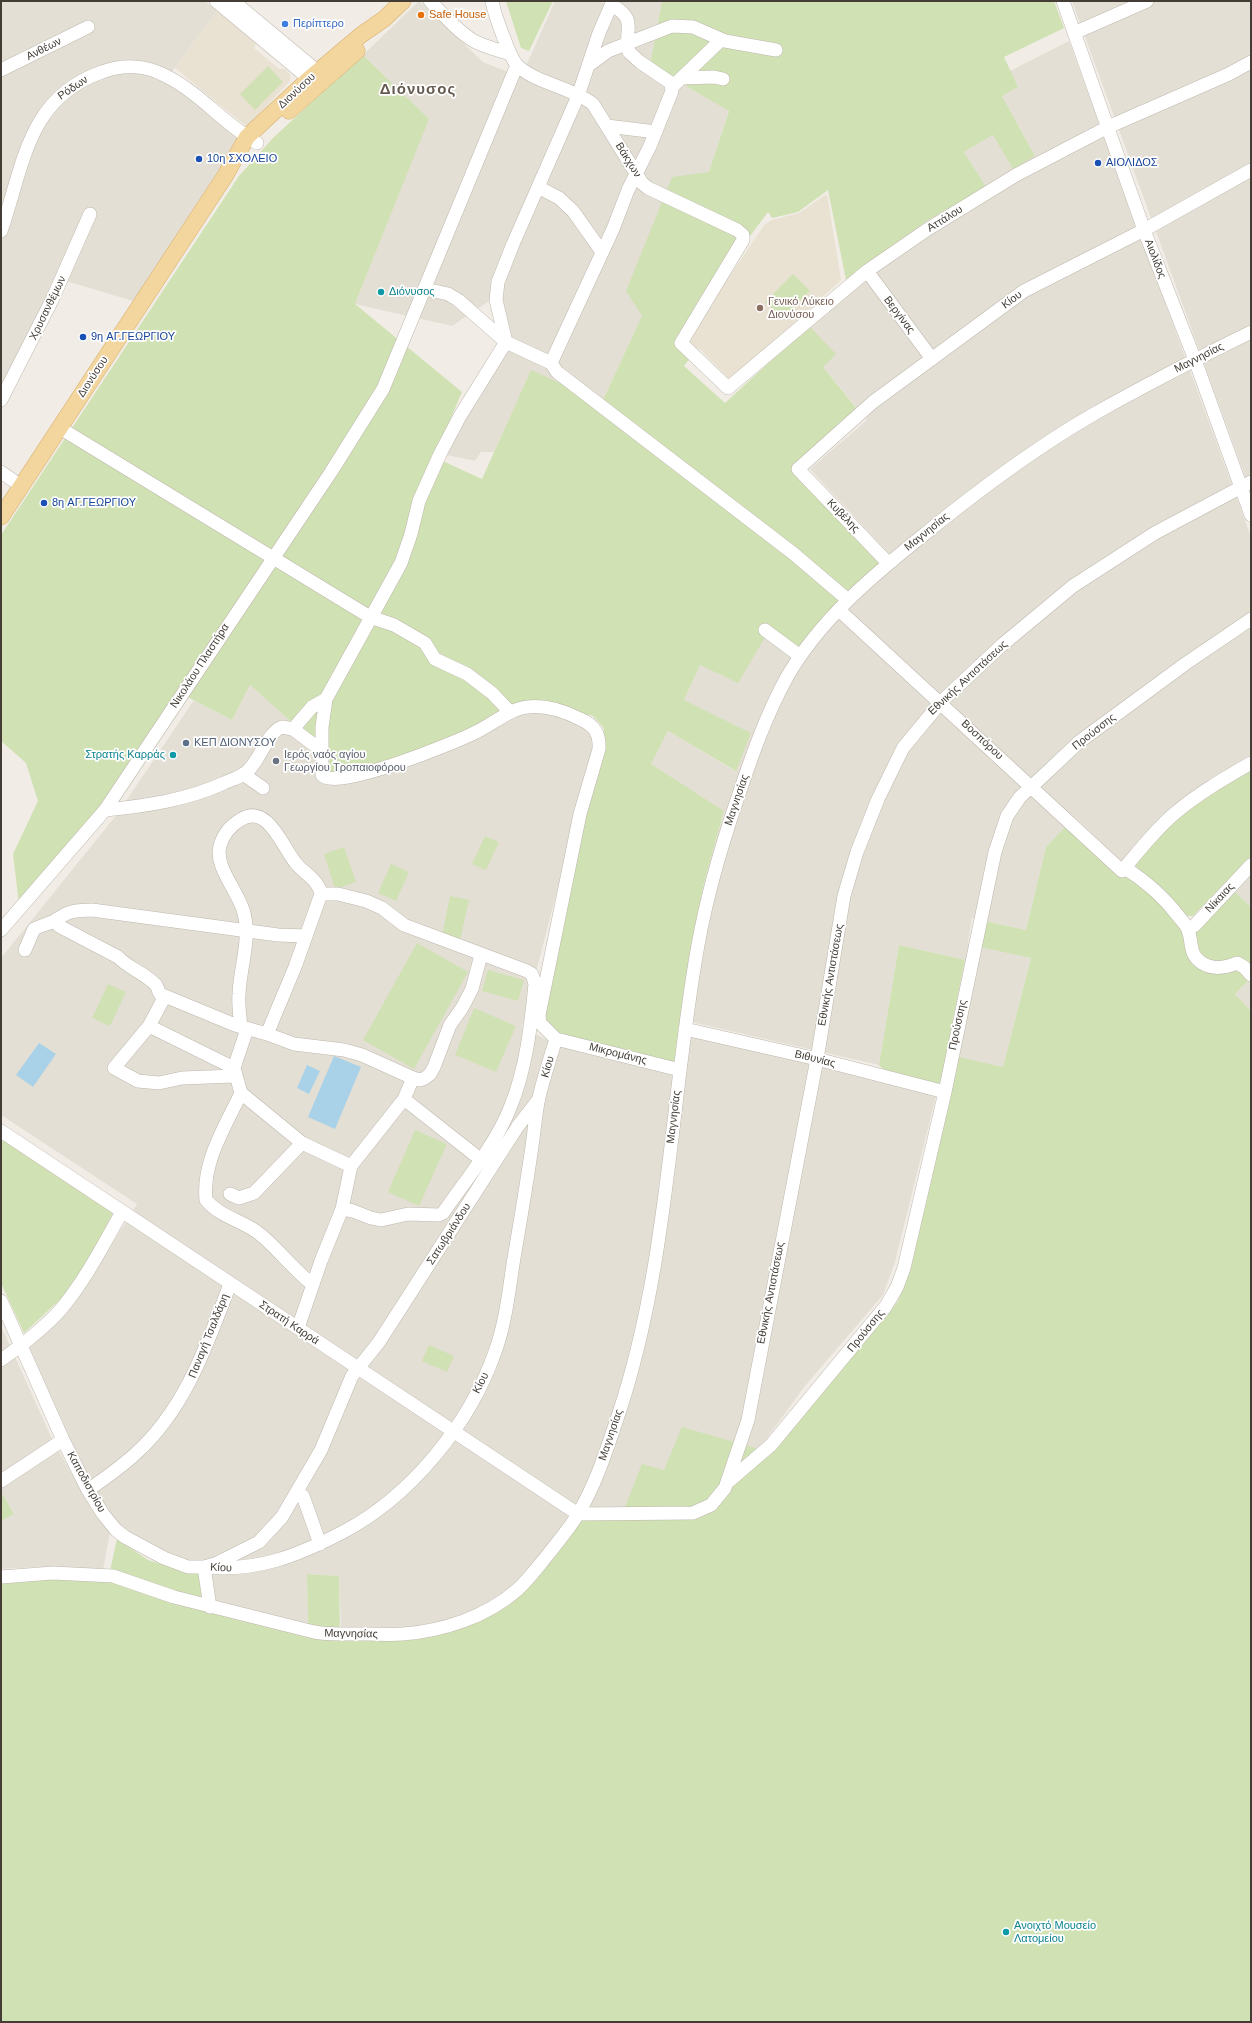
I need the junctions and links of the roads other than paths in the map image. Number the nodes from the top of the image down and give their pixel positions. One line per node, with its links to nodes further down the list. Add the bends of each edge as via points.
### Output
1 (216, 1): 19 (street)
2 (233, 1): 19 (street)
3 (404, 1): 19 (main road, Διονύσου, via 384,19 364,45)
4 (430, 1): 14 (street, Βάκχων, via 466,36)
5 (492, 1): 14 (street, via 497,20)
6 (1063, 1): 10 (street, Αιολίδος)
7 (1147, 1): 10 (street)
8 (612, 3): 12 (street, via 625,13); 16 (street, via 599,32)
9 (88, 27): 17 (street, Ανθέων)
10 (1074, 32): 23 (street, Αιολίδος)
11 (721, 40): 12 (street, via 693,27 672,26); 13 (street); 20 (street)
12 (628, 42): 16 (street, via 608,51); 20 (street, via 629,52 634,57 670,83)
13 (776, 50)
14 (514, 59): 21 (street, Βάκχων, via 536,76); 34 (street, Νικολάου Πλαστήρα)
15 (1251, 62): 23 (street, Αττάλου)
16 (589, 65): 21 (street)
17 (1, 70)
18 (723, 79): 20 (street, via 714,77)
19 (317, 80): 25 (main road, Διονύσου)
20 (677, 83): 24 (street)
21 (578, 96): 22 (street, Βάκχων, via 592,104); 28 (street)
22 (607, 126): 24 (street); 27 (street, Βάκχων)
23 (1108, 127): 30 (street, Αιολίδος); 33 (street, Αττάλου, via 1016,175 928,229)
24 (656, 132): 27 (street)
25 (252, 140): 31 (street, Ρόδων, via 192,92 166,76 148,68 118,66 85,78 57,98 39,121 24,154); 42 (main road, Διονύσου, via 225,176)
26 (1251, 170): 30 (street, Κίου)
27 (636, 175): 32 (street); 36 (street, Βάκχων, via 648,188 743,235 743,240 728,266)
28 (538, 187): 32 (street, via 559,198 573,211); 37 (street, via 498,282 496,300)
29 (90, 214): 41 (street, Χρυσανθέμων, via 52,300)
30 (1144, 230): 38 (street, Κίου, via 1024,291); 39 (street, Αιολίδος)
31 (1, 231)
32 (602, 252): 40 (street)
33 (867, 271): 36 (street, Αττάλου, via 728,388 683,346); 38 (street, Βεργίνας)
34 (425, 289): 37 (street, via 448,294 458,300); 49 (street, Νικολάου Πλαστήρα, via 383,389 331,472)
35 (1251, 332): 39 (street, Μαγνησίας)
36 (682, 339)
37 (506, 342): 40 (street); 52 (street, via 463,410 440,454 419,501 401,563)
38 (932, 359): 43 (street, Κίου, via 873,402)
39 (1195, 360): 45 (street, Αιολίδος); 50 (street, Μαγνησίας, via 1092,415 1022,459)
40 (551, 363): 51 (street, Βοσπόρου, via 557,372 794,554)
41 (1, 400)
42 (60, 428): 46 (main road, Διονύσου); 49 (street)
43 (798, 469): 50 (street, Κυβέλης)
44 (1, 472): 46 (street)
45 (1246, 484): 47 (street, Αιολίδος); 57 (street, Εθνικής Αντιστάσεως, via 1155,534 1073,586 1002,645)
46 (21, 486): 48 (main road, Διονύσου)
47 (1251, 515)
48 (1, 517)
49 (272, 557): 52 (street); 65 (street, Νικολάου Πλαστήρα)
50 (888, 563): 51 (street, Μαγνησίας)
51 (844, 605): 55 (street, Μαγνησίας); 57 (street, Βοσπόρου)
52 (370, 617): 56 (street); 58 (street, via 394,625 425,643 435,659 467,674 492,693)
53 (1251, 619): 63 (street, Προύσσης, via 1079,742)
54 (765, 630): 55 (street)
55 (800, 656): 80 (street, Μαγνησίας, via 769,714 722,844 701,927)
56 (326, 699): 59 (street, via 312,707); 60 (street)
57 (940, 702): 63 (street, Βοσπόρου); 83 (street, Εθνικής Αντιστάσεως, via 903,748 880,792 857,852 844,896)
58 (510, 712): 60 (street, via 477,732 432,752 350,777 324,778); 82 (street, via 531,707 555,709 592,725 600,740 570,858 539,1015 543,1027)
59 (293, 729): 60 (street); 62 (street, via 277,729 255,763)
60 (322, 751)
61 (1251, 763): 67 (street, via 1173,814 1138,850)
62 (244, 774): 64 (street); 65 (street, via 174,800)
63 (1032, 786): 67 (street, Βοσπόρου); 87 (street, Προύσσης, via 1007,816 1000,834)
64 (263, 788)
65 (105, 810): 70 (street, Νικολάου Πλαστήρα)
66 (1251, 865): 72 (street, Νίκαιας)
67 (1124, 869): 72 (street, Βοσπόρου, via 1147,882 1161,895)
68 (321, 894): 71 (street, via 319,886 296,863 268,822 257,816 244,817 224,836 218,855 220,864 240,898 246,918); 73 (street); 75 (street, via 338,894 366,901 382,908 404,925)
69 (54, 921): 71 (street, via 60,915 72,911 92,910); 74 (street, via 34,929); 77 (street, via 118,956 125,964 157,986 160,994)
70 (1, 930)
71 (246, 930): 73 (street, via 278,936); 79 (street, via 239,994)
72 (1188, 930): 76 (street, via 1193,954 1202,963 1219,968 1237,963)
73 (306, 936): 81 (street)
74 (25, 950)
75 (482, 955): 86 (street, via 472,988 450,1025 434,1067 425,1078); 93 (street, via 528,971 532,974 535,984 520,1078 505,1120)
76 (1251, 975)
77 (165, 996): 78 (street); 79 (street)
78 (149, 1026): 85 (street); 85 (street, via 114,1068 138,1081 159,1083)
79 (244, 1028): 81 (street); 85 (street)
80 (685, 1029): 83 (street, Βιθυνίας); 84 (street, Μαγνησίας)
81 (267, 1034): 86 (street, via 294,1044 344,1050 362,1055)
82 (556, 1039): 84 (street, Μικρομάνης); 90 (street, Κίου)
83 (817, 1059): 87 (street, Βιθυνίας); 108 (street, Εθνικής Αντιστάσεως, via 748,1420)
84 (680, 1070): 111 (street, Μαγνησίας, via 658,1236 636,1353 626,1393 606,1452)
85 (234, 1072): 88 (street)
86 (413, 1078): 89 (street)
87 (945, 1092): 108 (street, Προύσσης, via 904,1268 893,1297 780,1435)
88 (241, 1093): 92 (street); 99 (street, via 213,1151 207,1178 206,1200 220,1214 260,1234)
89 (404, 1099): 93 (street); 94 (street)
90 (539, 1099): 104 (street, Σατωβριάνδου, via 518,1126 379,1342); 105 (street, Κίου, via 501,1332 488,1371)
91 (1, 1131): 97 (street, Στρατή Καρρά)
92 (302, 1143): 94 (street); 95 (street, via 254,1194 239,1198)
93 (480, 1159): 96 (street, via 443,1213 439,1215 408,1214 381,1220)
94 (351, 1166): 96 (street)
95 (230, 1194)
96 (342, 1209): 99 (street)
97 (122, 1212): 98 (street, Στρατή Καρρά); 102 (street, via 77,1288 61,1309)
98 (230, 1284): 101 (street, Στρατή Καρρά); 109 (street, Παναγή Τσαλδάρη, via 190,1384 171,1412 135,1455)
99 (312, 1284): 101 (street)
100 (1, 1301): 102 (street, Καποδιστρίου)
101 (298, 1328): 104 (street, Στρατή Καρρά)
102 (21, 1346): 103 (street); 106 (street, Καποδιστρίου)
103 (1, 1360)
104 (358, 1368): 105 (street, Στρατή Καρρά); 110 (street, Καποδιστρίου, via 348,1383 326,1441)
105 (453, 1431): 111 (street, Στρατή Καρρά); 112 (street, Κίου, via 423,1468 388,1504)
106 (63, 1440): 107 (street); 109 (street, Καποδιστρίου)
107 (1, 1481)
108 (727, 1482): 111 (street, Εθνικής Αντιστάσεως, via 721,1494 710,1505 693,1513)
109 (88, 1490): 113 (street, Καποδιστρίου, via 103,1514 124,1537 176,1563 188,1567)
110 (297, 1492): 112 (street, via 303,1496); 113 (street, Καποδιστρίου, via 275,1525 259,1542)
111 (578, 1514): 115 (street, Μαγνησίας, via 550,1552 515,1592 479,1614 431,1631 401,1634 325,1634)
112 (320, 1544): 113 (street, Κίου, via 259,1565 239,1569)
113 (204, 1567): 115 (street)
114 (1, 1577): 115 (street, Μαγνησίας, via 53,1572 113,1576)
115 (210, 1607)

